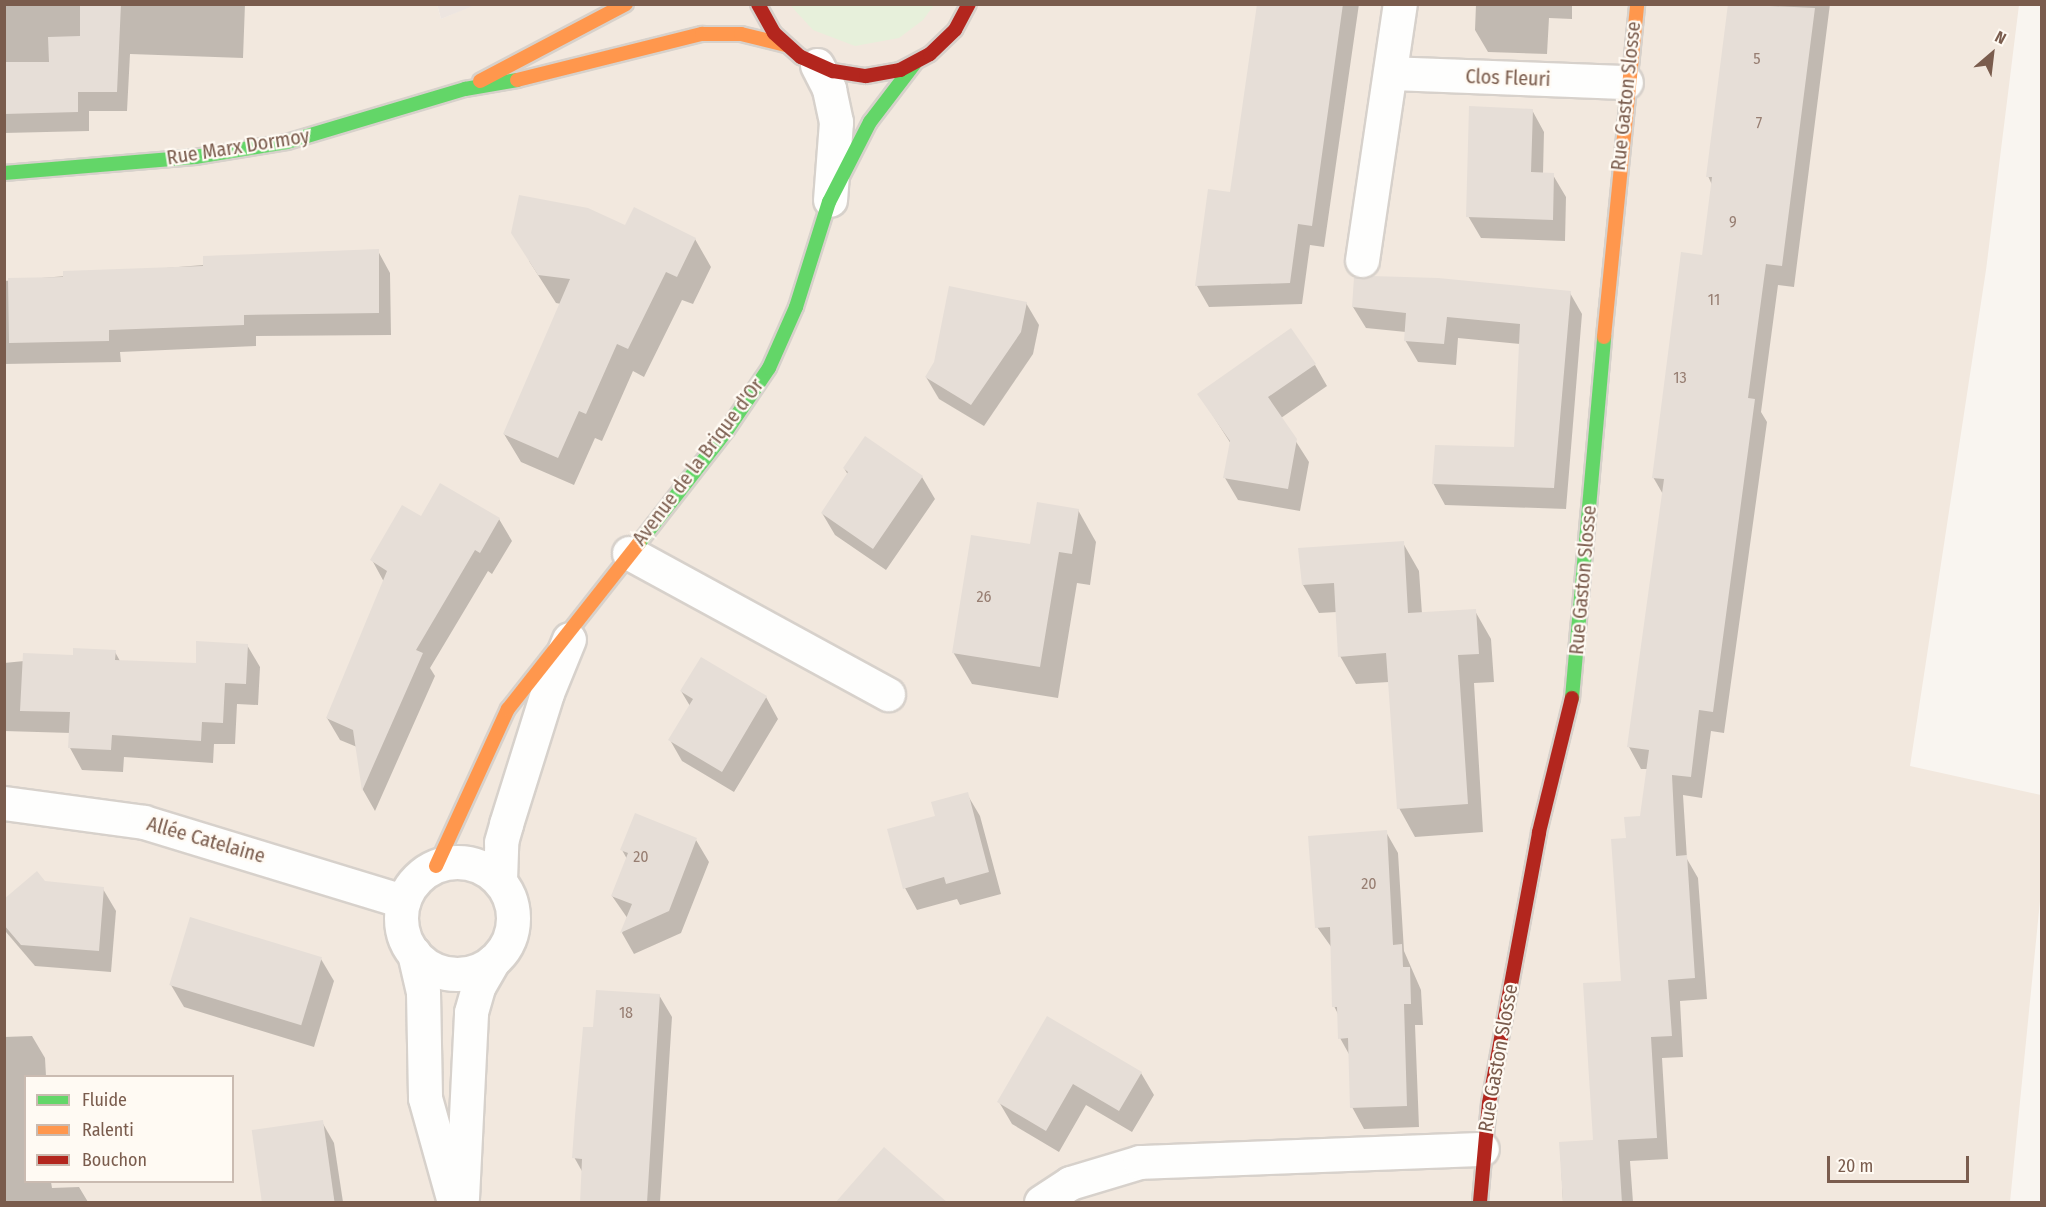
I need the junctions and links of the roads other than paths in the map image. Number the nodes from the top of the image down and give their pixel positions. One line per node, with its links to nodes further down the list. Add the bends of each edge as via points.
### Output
1 (626, 4): 11 (street, Rue Marx Dormoy)
2 (758, 4): 6 (street)
3 (1400, 4): 9 (street)
4 (1637, 4): 10 (street, Rue Gaston Slosse)
5 (969, 8): 7 (street, via 943,43)
6 (786, 45): 8 (street); 11 (street, Rue Marx Dormoy, via 741,34 702,34 544,76)
7 (915, 63): 8 (street, via 866,76); 13 (street, Avenue de la Brique d'Or, via 870,122)
8 (817, 65): 13 (street, Avenue de la Brique d'Or, via 829,89 836,122)
9 (1390, 73): 10 (street, Clos Fleuri); 14 (street)
10 (1626, 82): 24 (street, Rue Gaston Slosse, via 1571,707 1539,832)
11 (465, 89): 12 (street, Rue Marx Dormoy, via 331,132 241,151)
12 (4, 173)
13 (830, 202): 15 (street, Avenue de la Brique d'Or, via 796,307 769,368 728,430)
14 (1362, 260)
15 (629, 553): 16 (street, Avenue de la Brique d'Or); 17 (street, Avenue de la Brique d'Or)
16 (577, 620): 19 (street, Avenue de la Brique d'Or, via 496,730); 20 (street, Avenue de la Brique d'Or, via 547,693 506,824)
17 (888, 694)
18 (4, 803): 21 (street, Allée Catelaine, via 144,822)
19 (436, 866): 20 (street, via 455,861 475,864); 21 (street, via 419,876)
20 (500, 880): 23 (street, via 510,898 513,927 506,946)
21 (403, 901): 22 (street, via 402,929)
22 (414, 953): 23 (street, via 429,967 447,973 466,973); 25 (street, via 423,992 426,1108)
23 (493, 961): 26 (street, via 478,987 471,1012)
24 (1482, 1149): 27 (street, Rue Gaston Slosse, via 1140,1162 1070,1183); 28 (street, Rue Gaston Slosse)
25 (454, 1203)
26 (462, 1203)
27 (1041, 1203)
28 (1480, 1203)

